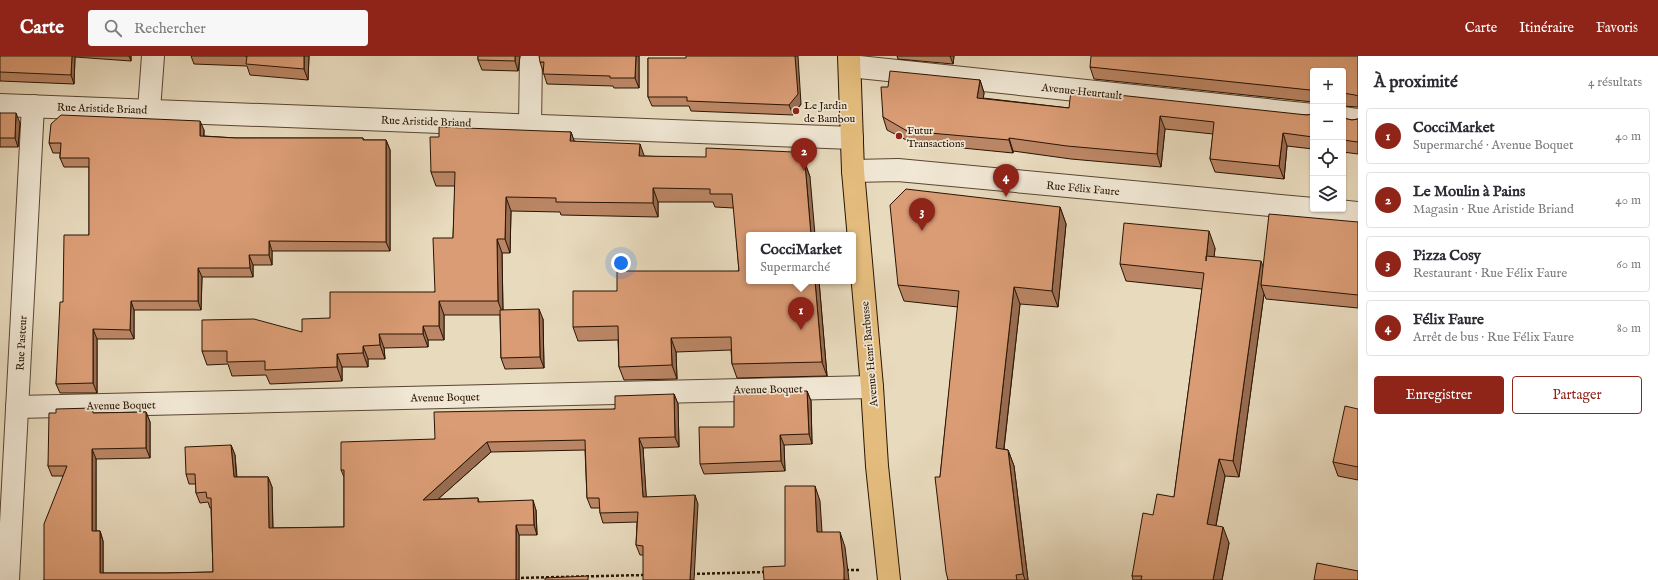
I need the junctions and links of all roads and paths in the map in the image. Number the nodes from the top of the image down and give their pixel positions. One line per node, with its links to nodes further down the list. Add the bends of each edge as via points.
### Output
1 (153, 56): 6 (street)
2 (531, 56): 10 (street)
3 (850, 61): 7 (street, Avenue Heurtault); 11 (main road, Avenue Henri Barbusse)
4 (0, 105): 5 (street, Rue Aristide Briand)
5 (33, 106): 6 (street, Rue Aristide Briand); 17 (street, Rue Pasteur)
6 (149, 110): 10 (street, Rue Aristide Briand)
7 (1310, 115)
8 (1346, 118): 9 (street)
9 (1358, 120)
10 (530, 126): 11 (street, Rue Aristide Briand)
11 (852, 138): 12 (main road, Avenue Henri Barbusse)
12 (853, 171): 13 (street, Rue Félix Faure, via 898,170); 16 (main road, Avenue Henri Barbusse)
13 (1310, 208)
14 (1346, 212): 15 (street)
15 (1358, 213)
16 (872, 387): 17 (street, Avenue Boquet); 23 (main road, Avenue Henri Barbusse)
17 (17, 407): 24 (street, Rue Pasteur)
18 (840, 570): 23 (path)
19 (769, 572): 21 (path)
20 (512, 573): 22 (path, via 515,578)
21 (690, 574)
22 (650, 575)
23 (888, 575)
24 (8, 580)

